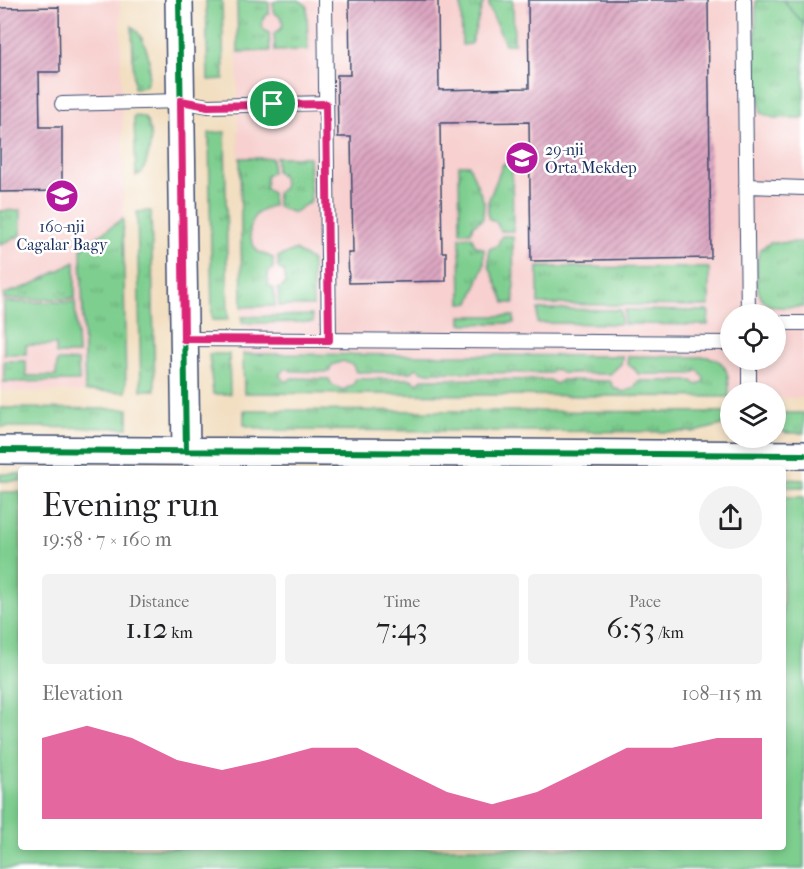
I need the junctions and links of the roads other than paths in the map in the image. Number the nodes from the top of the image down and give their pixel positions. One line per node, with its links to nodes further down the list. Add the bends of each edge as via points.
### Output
1 (179, 0): 4 (street)
2 (325, 0): 6 (lane)
3 (744, 0): 7 (lane)
4 (181, 101): 5 (lane); 6 (lane, via 208,106); 12 (street)
5 (62, 104)
6 (326, 104): 13 (lane)
7 (746, 186): 8 (lane); 9 (lane)
8 (804, 188)
9 (748, 304)
10 (786, 323): 11 (lane)
11 (804, 323)
12 (184, 339): 13 (lane); 18 (street)
13 (329, 340): 14 (lane)
14 (720, 343)
15 (720, 446): 18 (street)
16 (761, 448): 19 (street)
17 (0, 450): 18 (street)
18 (186, 451)
19 (804, 455)

